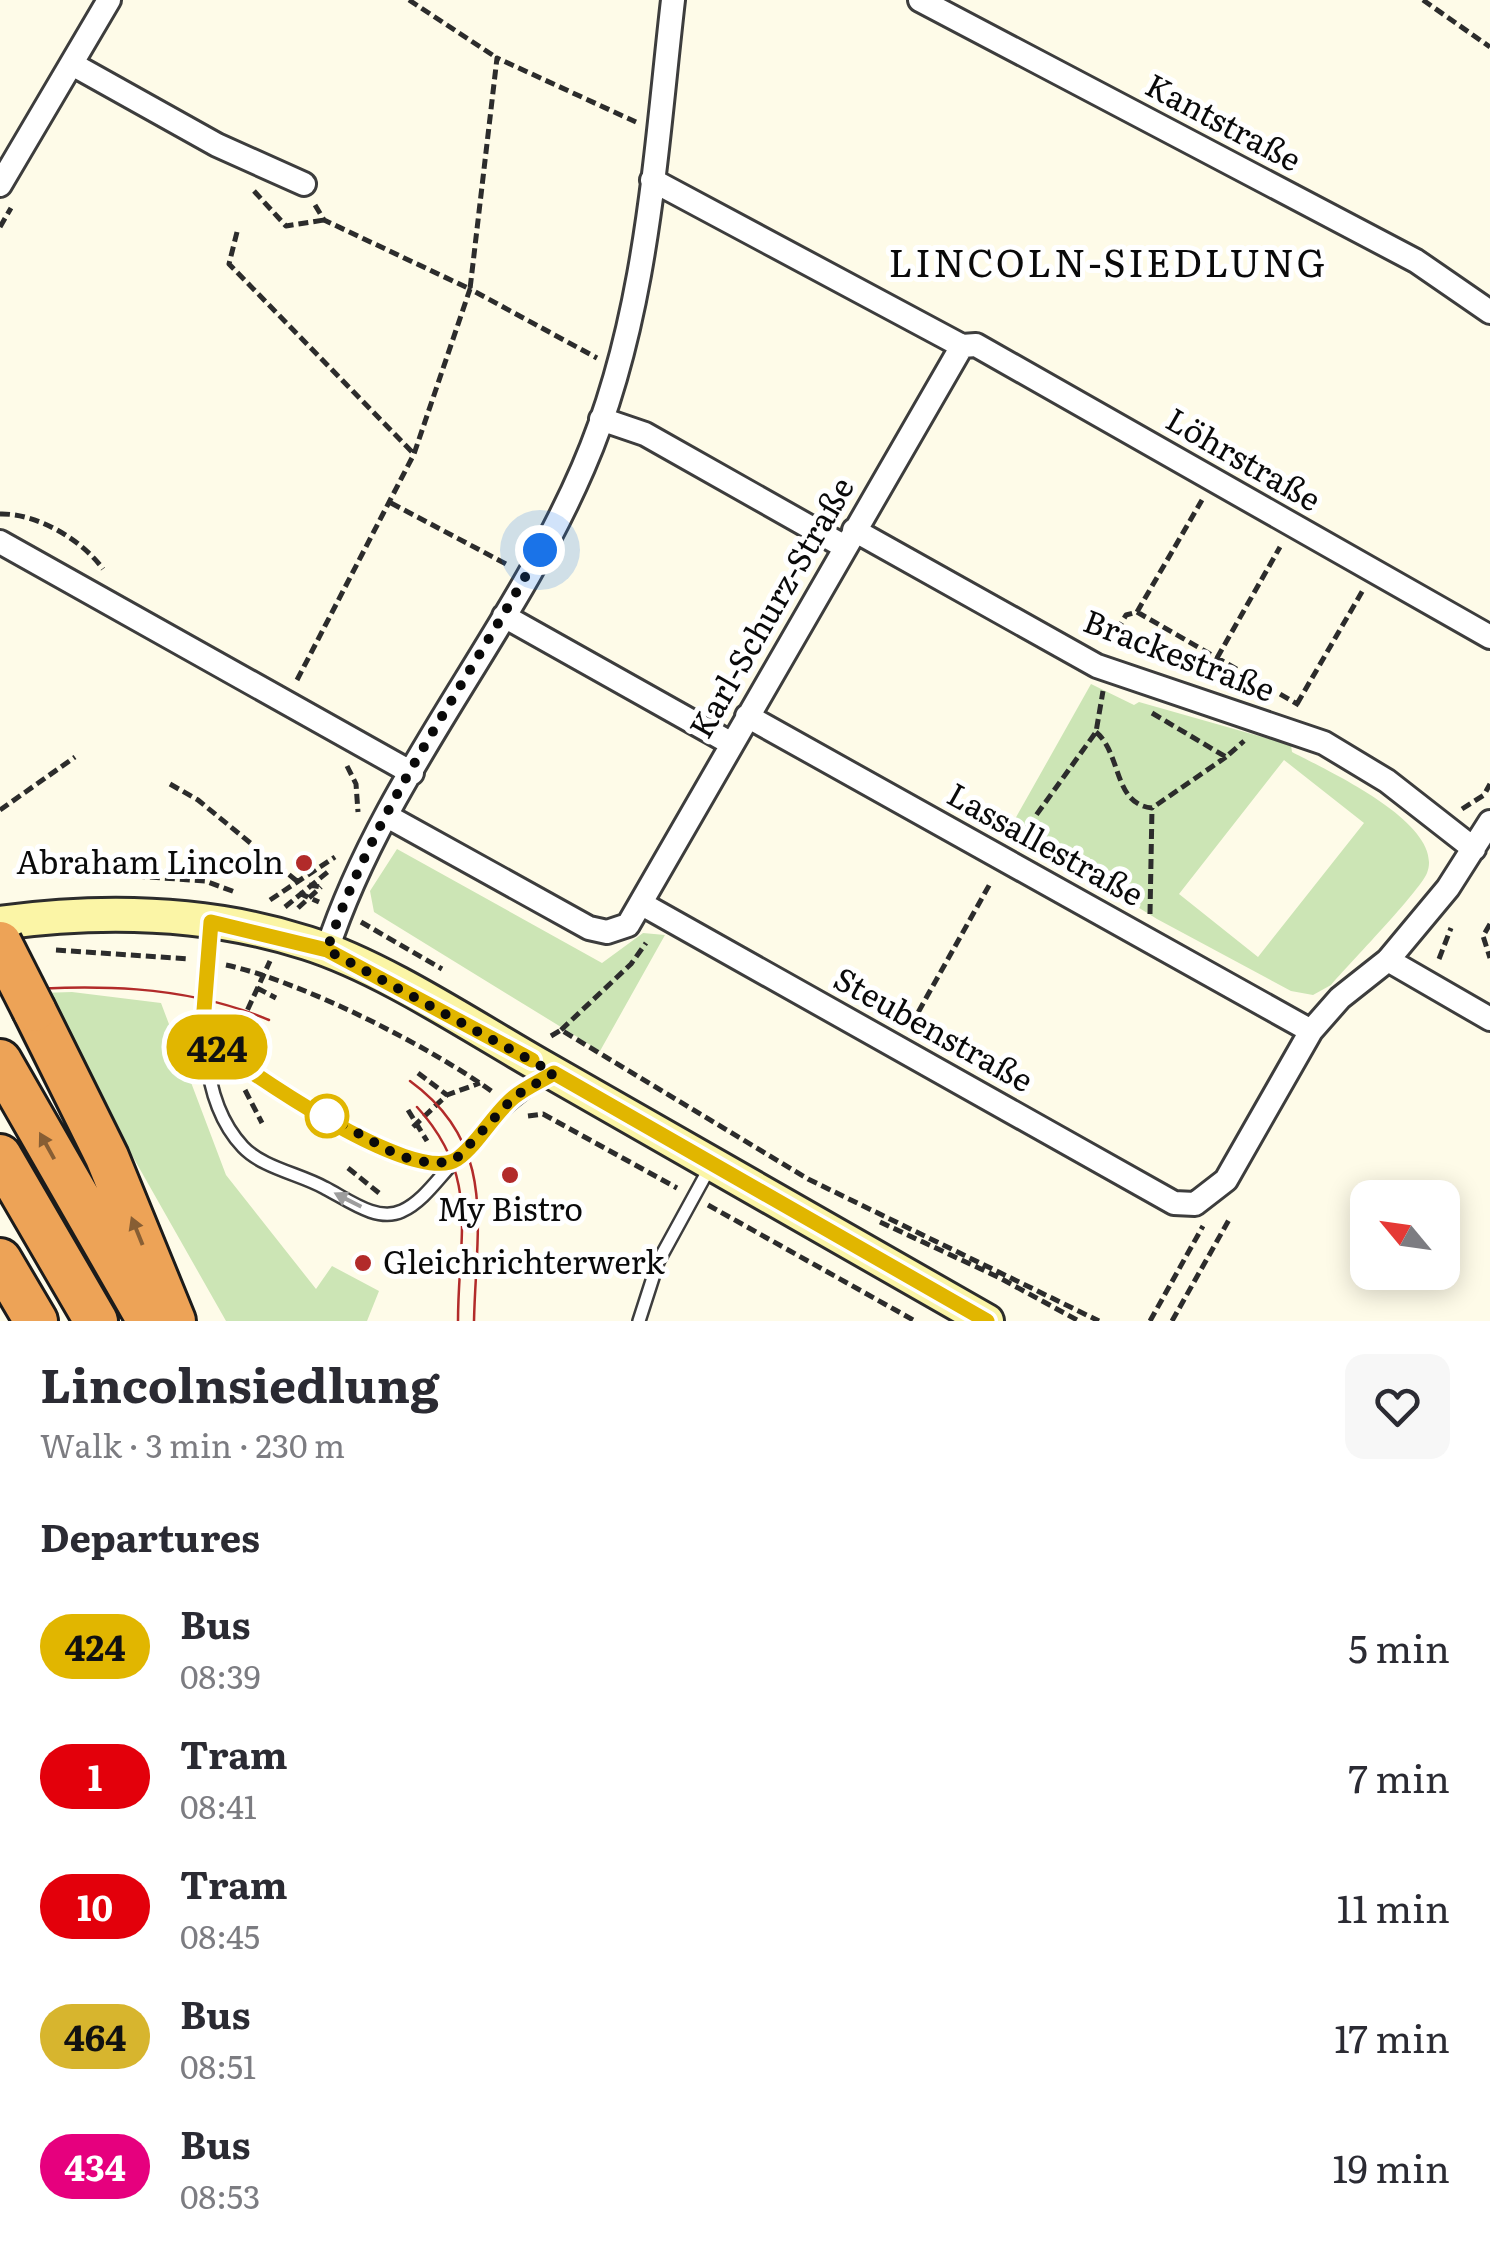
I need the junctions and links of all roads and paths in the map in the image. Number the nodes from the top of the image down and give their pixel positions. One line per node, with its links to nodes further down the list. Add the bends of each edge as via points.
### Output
1 (109, 0): 8 (street)
2 (409, 0): 7 (path)
3 (672, 0): 9 (street)
4 (920, 0): 15 (street, Kantstraße, via 1416,261)
5 (1424, 0): 6 (path)
6 (1490, 47)
7 (497, 58): 9 (path); 14 (path)
8 (72, 64): 11 (street, via 217,146); 12 (street)
9 (658, 132): 10 (street)
10 (652, 180): 16 (street, Löhrstraße); 17 (street, via 640,275)
11 (304, 184): 14 (path, via 324,220)
12 (0, 186)
13 (237, 232): 19 (path, via 229,264)
14 (470, 288): 17 (path); 19 (path)
15 (1490, 312)
16 (962, 346): 20 (street, Löhrstraße, via 976,345); 23 (street, Karl-Schurz-Straße)
17 (617, 370): 18 (street)
18 (601, 419): 23 (street, Brackestraße, via 646,434); 26 (street)
19 (414, 454): 21 (path)
20 (1214, 480): 22 (street, Löhrstraße); 29 (path, via 1136,612 1126,615)
21 (392, 503): 26 (path); 31 (path)
22 (1292, 528): 25 (street, Löhrstraße); 30 (path)
23 (849, 538): 35 (street, Karl-Schurz-Straße); 36 (street, Brackestraße, via 1097,666)
24 (0, 542): 42 (street)
25 (1376, 574): 28 (street, Löhrstraße); 33 (path)
26 (526, 576): 27 (street)
27 (504, 616): 38 (street); 42 (street)
28 (1490, 636)
29 (1102, 654)
30 (1217, 658)
31 (291, 692)
32 (1120, 696): 37 (path, via 1103,688)
33 (1297, 704)
34 (1138, 705): 41 (path)
35 (747, 716): 38 (street, Karl-Schurz-Straße); 53 (street, Lassallestraße)
36 (1256, 722): 41 (path); 52 (street, Brackestraße, via 1324,743 1363,764)
37 (1096, 732): 45 (path, via 1108,742 1126,794); 53 (path)
38 (732, 744): 58 (street, Karl-Schurz-Straße)
39 (340, 755): 48 (path, via 356,784)
40 (75, 756): 46 (path)
41 (1226, 757): 45 (path)
42 (412, 773): 49 (street)
43 (170, 784): 55 (path)
44 (1490, 784): 47 (path)
45 (1152, 808): 64 (path, via 1150,920)
46 (0, 810)
47 (1459, 811)
48 (358, 815)
49 (386, 816): 58 (street, via 589,928 607,932 628,925); 67 (street)
50 (1490, 822): 52 (street)
51 (342, 848): 55 (path)
52 (1474, 849): 69 (street)
53 (1004, 859): 64 (street, Lassallestraße); 82 (path)
54 (135, 876): 56 (path, via 205,881)
55 (299, 882): 55 (path, via 296,896 296,910 321,887); 57 (path, via 269,900)
56 (239, 893)
57 (255, 898)
58 (642, 904): 82 (street, Steubenstraße)
59 (211, 922): 60 (main road, via 67,914); 67 (main road); 70 (lane)
60 (0, 923)
61 (1453, 923): 71 (path)
62 (1490, 924): 68 (path, via 1483,936)
63 (651, 931): 78 (path, via 631,964)
64 (1142, 935): 79 (street, Lassallestraße)
65 (0, 943): 106 (highway, one-way to 65, bridge, via 106,1157)
66 (47, 950): 70 (path)
67 (327, 950): 83 (main road)
68 (1490, 958)
69 (1388, 960): 75 (street); 79 (street)
70 (208, 961): 72 (path); 80 (lane)
71 (1438, 962)
72 (267, 974): 73 (path); 87 (path)
73 (257, 988): 74 (path); 76 (path)
74 (276, 998)
75 (1490, 1019)
76 (242, 1021): 77 (path); 81 (path)
77 (254, 1026)
78 (561, 1030): 83 (path, via 551,1036); 110 (path, via 808,1178)
79 (1311, 1031): 100 (street, via 1226,1180)
80 (202, 1036): 85 (lane); 96 (lane, one-way to 80, via 414,1203 384,1216 268,1164 244,1149 229,1127)
81 (233, 1042)
82 (898, 1048): 100 (street, Steubenstraße, via 1174,1202)
83 (561, 1060): 89 (lane); 97 (main road)
84 (0, 1061): 105 (highway, one-way to 84)
85 (250, 1073)
86 (418, 1073): 88 (path)
87 (480, 1084): 88 (path); 89 (path)
88 (448, 1096): 92 (path)
89 (508, 1104): 96 (lane)
90 (408, 1110): 92 (path)
91 (682, 1114): 109 (path)
92 (416, 1125): 94 (path)
93 (368, 1140): 96 (lane, via 399,1156 434,1164)
94 (428, 1143)
95 (0, 1156): 104 (highway)
96 (455, 1160)
97 (712, 1164): 107 (lane, via 658,1262); 108 (main road)
98 (348, 1168): 99 (path)
99 (382, 1196)
100 (1195, 1204): 111 (path, via 1203,1228)
101 (1230, 1218): 112 (path)
102 (0, 1260): 103 (highway)
103 (36, 1321)
104 (96, 1321)
105 (149, 1321)
106 (174, 1321)
107 (639, 1321)
108 (988, 1321)
109 (1079, 1321)
110 (1100, 1321)
111 (1150, 1321)
112 (1172, 1321)

